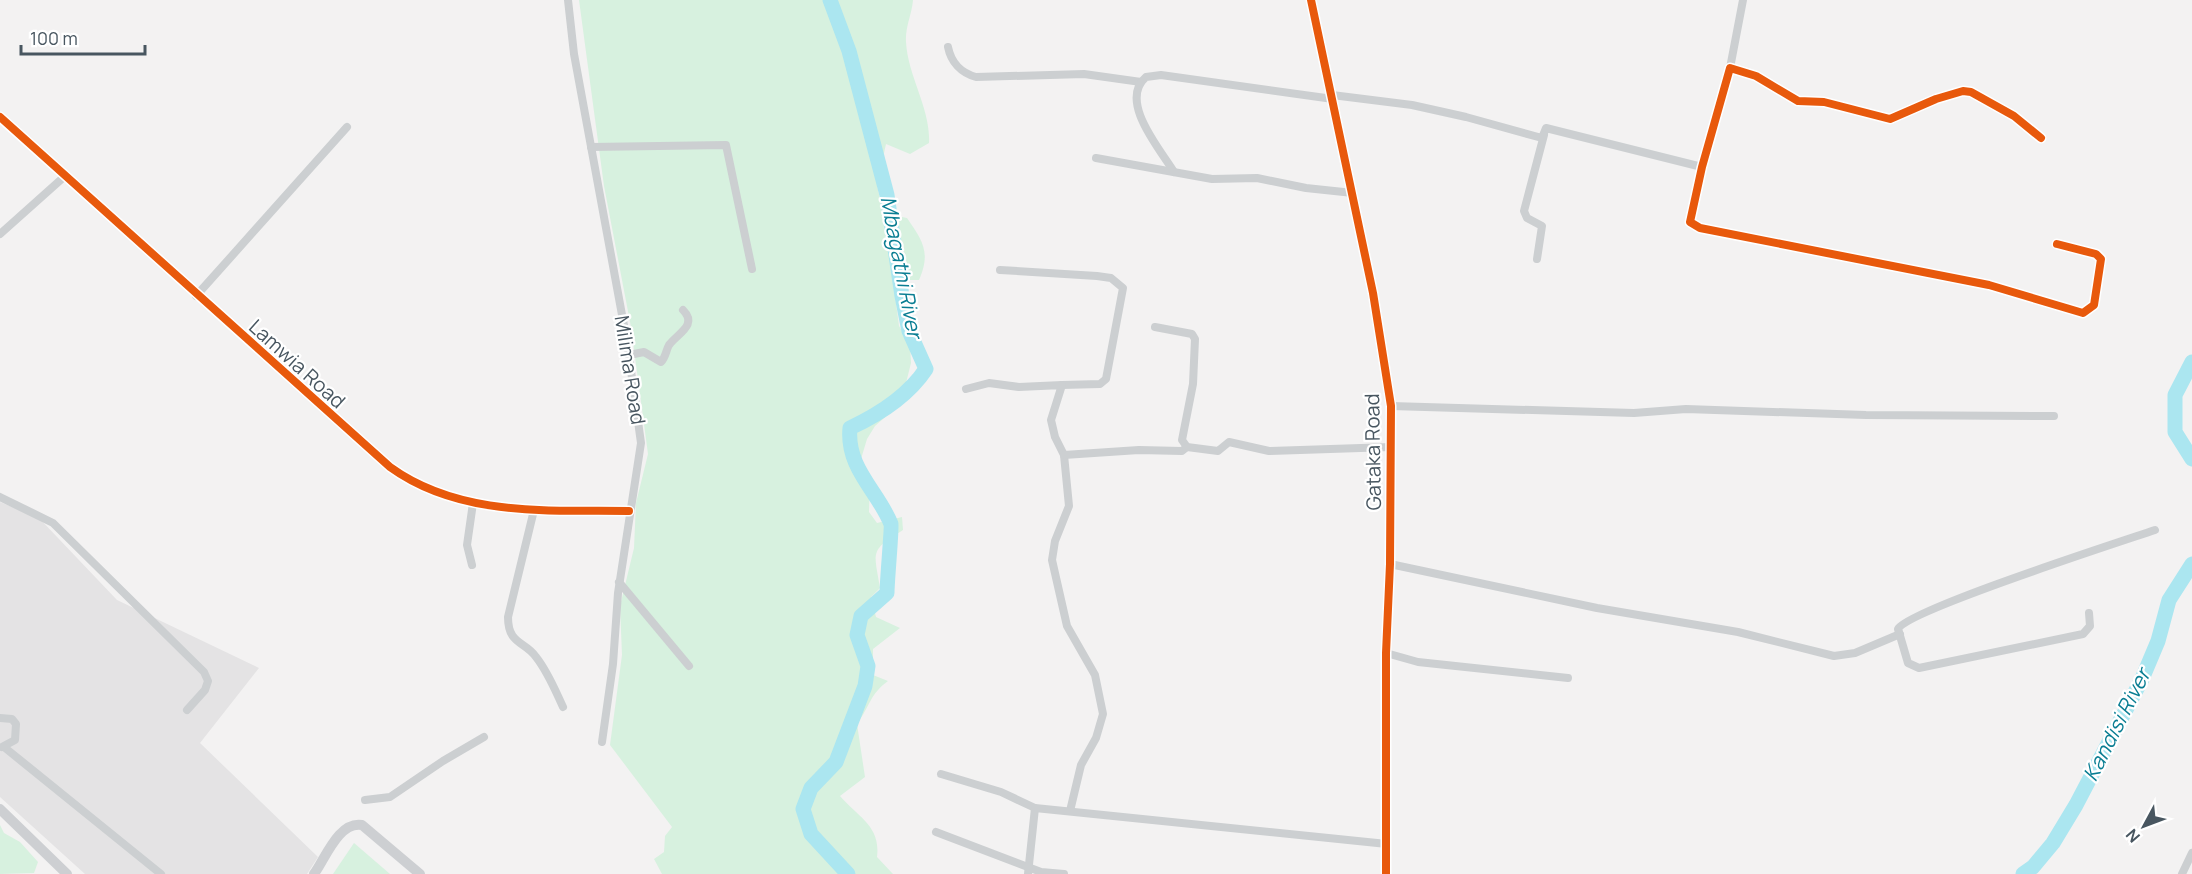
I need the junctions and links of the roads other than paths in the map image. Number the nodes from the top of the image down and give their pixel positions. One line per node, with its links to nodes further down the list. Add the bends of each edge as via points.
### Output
1 (568, 0): 12 (street, Milima Road)
2 (1311, 0): 7 (street, Gataka Road)
3 (1743, 0): 5 (street)
4 (948, 47): 6 (street, via 956,64 976,77 1084,74)
5 (1730, 68): 11 (street, via 1756,76 1798,101 1824,102 1890,119 1936,99 1971,92 2014,116); 14 (street)
6 (1141, 82): 7 (street, via 1154,74); 15 (street, via 1136,100 1138,112)
7 (1333, 97): 10 (street, via 1412,105 1542,138); 17 (street, Gataka Road)
8 (0, 117): 16 (street, Lamwia Road)
9 (347, 127): 23 (street)
10 (1546, 128): 14 (street); 20 (street, via 1524,211 1527,218 1542,226)
11 (2041, 138)
12 (591, 147): 21 (street, via 726,146); 26 (street, Milima Road)
13 (1096, 158): 15 (street)
14 (1702, 167): 19 (street, via 1692,225 1989,285 2083,313 2094,305 2101,259 2096,254)
15 (1174, 172): 17 (street, via 1212,179 1257,178)
16 (65, 176): 18 (street); 23 (street, Lamwia Road)
17 (1353, 193): 29 (street, Gataka Road)
18 (0, 234)
19 (2057, 244)
20 (1537, 259)
21 (752, 269)
22 (1000, 270): 27 (street, via 1111,278 1122,288 1106,379 1100,384)
23 (196, 296): 35 (street, Lamwia Road, via 390,467 427,491)
24 (683, 310): 26 (street, via 687,327 668,346 661,362 644,352)
25 (1155, 327): 31 (street, via 1192,334 1195,339 1193,384 1182,440)
26 (629, 355): 37 (street, Milima Road, via 641,443)
27 (1062, 385): 28 (street, via 1019,387 989,383); 33 (street, via 1051,420)
28 (966, 389)
29 (1391, 406): 30 (street, via 1634,413 1686,409); 32 (street, Gataka Road)
30 (2054, 416)
31 (1187, 447): 32 (street, via 1218,451 1229,442 1269,451); 33 (street, via 1182,452)
32 (1391, 447): 39 (street, Gataka Road)
33 (1064, 455): 57 (street, via 1070,506 1055,541 1052,560 1067,626 1095,675 1103,714 1096,738 1081,765)
34 (0, 497): 48 (street, via 53,523 204,672 208,681 205,690)
35 (473, 503): 36 (street, Lamwia Road); 40 (street, via 467,545)
36 (534, 510): 37 (street, Lamwia Road); 47 (street, via 508,627 523,648 535,654)
37 (629, 511): 41 (street, Milima Road)
38 (2155, 530): 43 (street, via 1946,603 1905,621 1898,629)
39 (1390, 564): 43 (street, via 1597,609 1738,632 1834,656 1856,653); 44 (street, Gataka Road)
40 (472, 565)
41 (619, 582): 45 (street); 51 (street, Milima Road)
42 (2089, 613): 43 (street, via 2090,626 2083,634 1919,668 1908,663)
43 (1900, 634)
44 (1386, 652): 46 (street, via 1418,662); 59 (street, Gataka Road)
45 (689, 666)
46 (1568, 678)
47 (563, 707)
48 (187, 710)
49 (0, 718): 52 (street, via 12,719 16,724 15,740)
50 (484, 736): 54 (street, via 390,797)
51 (602, 742)
52 (2, 747): 63 (street)
53 (940, 774): 56 (street, via 1001,792)
54 (365, 800)
55 (0, 808): 62 (street)
56 (1035, 808): 57 (street); 61 (street)
57 (1070, 811): 59 (street)
58 (936, 832): 61 (street)
59 (1387, 844): 67 (street, Gataka Road)
60 (2192, 853): 68 (street)
61 (1028, 871): 66 (street)
62 (67, 874)
63 (161, 874)
64 (314, 874): 65 (street, via 343,830 355,824 362,825)
65 (420, 874)
66 (1064, 874)
67 (1386, 874)
68 (2181, 874)

